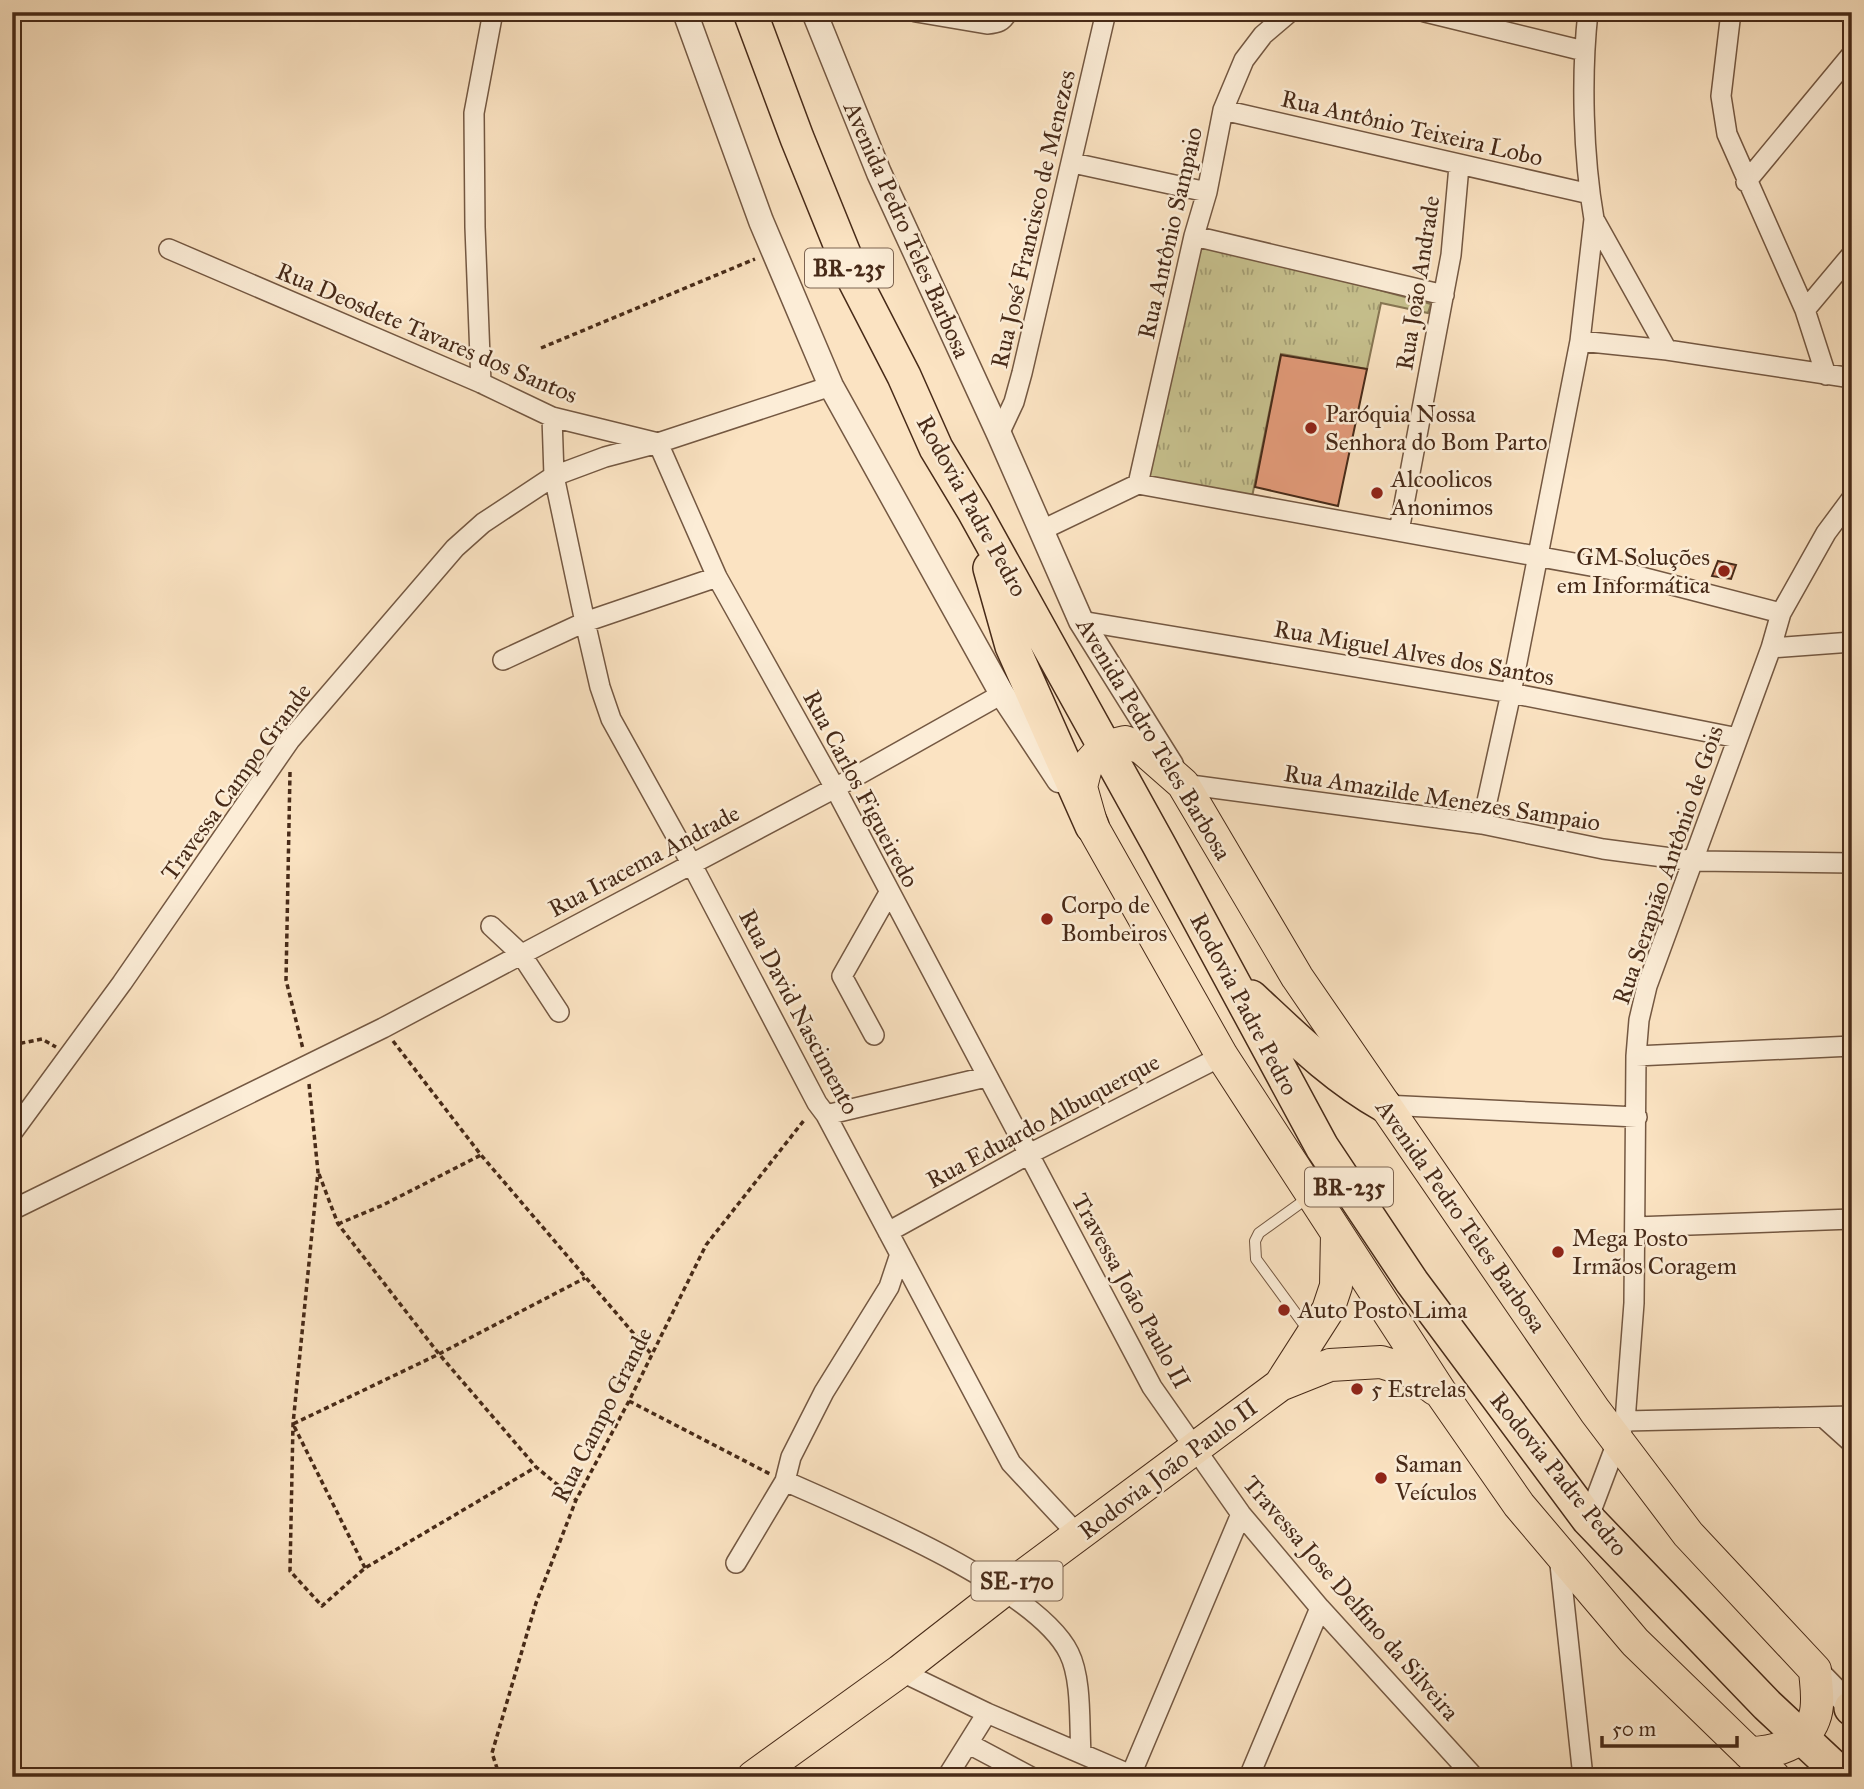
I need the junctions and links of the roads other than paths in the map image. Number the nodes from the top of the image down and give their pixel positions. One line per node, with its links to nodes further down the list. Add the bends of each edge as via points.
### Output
1 (493, 12): 31 (street, via 474,113)
2 (685, 12): 32 (street, via 774,251)
3 (750, 12): 39 (highway, Rodovia Padre Pedro / BR-235, via 855,281 936,448)
4 (814, 12): 34 (street, Avenida Pedro Teles Barbosa, via 879,173)
5 (916, 12): 6 (street, via 987,24 998,23)
6 (1008, 12)
7 (1106, 12): 16 (street, Rua José Francisco de Menezes)
8 (1290, 12): 15 (street, Rua Antônio Sampaio, via 1263,35 1244,60)
9 (1425, 12): 12 (street)
10 (1588, 12): 13 (street)
11 (1731, 12): 18 (street, via 1721,96 1727,134)
12 (1447, 15): 13 (street)
13 (1584, 51): 20 (street)
14 (1852, 54): 18 (street)
15 (1223, 110): 17 (street, Rua Antônio Teixeira Lobo); 19 (street, Rua Antônio Sampaio)
16 (1073, 163): 19 (street); 34 (street, Rua José Francisco de Menezes, via 1022,373)
17 (1459, 166): 20 (street, Rua Antônio Teixeira Lobo); 25 (street, Rua João Andrade)
18 (1746, 181): 26 (street)
19 (1207, 192): 22 (street, Rua Antônio Sampaio)
20 (1590, 194): 21 (street)
21 (1594, 219): 27 (street); 28 (street)
22 (1194, 236): 25 (street); 37 (street, Rua Antônio Sampaio)
23 (169, 249): 31 (street, Rua Deosdete Tavares dos Santos)
24 (1852, 254): 26 (street)
25 (1444, 295): 41 (street, Rua João Andrade)
26 (1805, 310): 29 (street)
27 (1580, 341): 28 (street); 42 (street)
28 (1667, 350): 29 (street)
29 (1826, 374): 30 (street)
30 (1852, 378)
31 (481, 383): 33 (street, Rua Deosdete Tavares dos Santos)
32 (831, 386): 35 (street); 51 (street)
33 (552, 417): 35 (street, Rua Deosdete Tavares dos Santos); 36 (street)
34 (999, 434): 40 (street, Avenida Pedro Teles Barbosa)
35 (658, 443): 36 (street, Travessa Campo Grande); 43 (street, Rua Carlos Figueiredo)
36 (554, 476): 46 (street, Rua David Nascimento); 74 (street, Travessa Campo Grande, via 483,523 455,548 290,740)
37 (1138, 484): 40 (street); 41 (street)
38 (1852, 498): 44 (street, Rua Serapião Antônio de Gois, via 1826,533)
39 (974, 512): 53 (highway, Rodovia Padre Pedro / BR-235); 57 (highway, via 1012,646)
40 (1040, 531): 45 (street, Avenida Pedro Teles Barbosa)
41 (1399, 531): 42 (street)
42 (1538, 556): 44 (street, via 1618,571); 50 (street)
43 (717, 577): 46 (street); 55 (street, Rua Carlos Figueiredo)
44 (1781, 613): 48 (street, Rua Serapião Antônio de Gois)
45 (1082, 621): 50 (street, Rua Miguel Alves dos Santos); 54 (street, Avenida Pedro Teles Barbosa)
46 (584, 622): 49 (street); 59 (street, Rua David Nascimento, via 611,719)
47 (1852, 642): 48 (street)
48 (1771, 648): 52 (street, Rua Serapião Antônio de Gois)
49 (503, 660)
50 (1511, 692): 52 (street, Rua Miguel Alves dos Santos); 56 (street)
51 (1002, 694): 55 (street, Rua Iracema Andrade); 57 (street)
52 (1738, 738): 58 (street, Rua Serapião Antônio de Gois)
53 (1104, 747): 54 (main road, via 1125,742 1142,748); 57 (main road, via 1086,766 1082,786); 64 (highway, Rodovia Padre Pedro / BR-235)
54 (1183, 784): 56 (street, Rua Amazilde Menezes Sampaio); 71 (main road, Avenida Pedro Teles Barbosa, via 1297,977)
55 (835, 788): 59 (street, Rua Iracema Andrade); 61 (street, Rua Carlos Figueiredo)
56 (1482, 824): 58 (street, Rua Amazilde Menezes Sampaio, via 1602,849)
57 (1092, 826): 68 (main road)
58 (1694, 861): 60 (street, Rua Amazilde Menezes Sampaio); 69 (street, Rua Serapião Antônio de Gois, via 1647,986)
59 (691, 863): 63 (street, Rua Iracema Andrade); 72 (street, Rua David Nascimento)
60 (1852, 863)
61 (889, 893): 66 (street, via 842,976); 70 (street, Rua Carlos Figueiredo)
62 (491, 926): 63 (street)
63 (522, 954): 65 (street); 77 (street, Rua Iracema Andrade, via 383,1028)
64 (1230, 977): 71 (highway, via 1312,1054); 93 (highway, Rodovia Padre Pedro / BR-235, via 1329,1158 1412,1282)
65 (559, 1012)
66 (874, 1035)
67 (1852, 1046): 69 (street)
68 (1222, 1056): 75 (street, Rua Eduardo Albuquerque); 76 (main road)
69 (1636, 1056): 73 (street, Rua Serapião Antônio de Gois)
70 (986, 1077): 72 (street); 75 (street, Rua Carlos Figueiredo)
71 (1384, 1105): 73 (street); 88 (main road, Avenida Pedro Teles Barbosa, via 1595,1411)
72 (822, 1109): 80 (street, Rua David Nascimento)
73 (1637, 1117): 79 (street, Rua Serapião Antônio de Gois)
74 (12, 1133)
75 (1029, 1154): 80 (street, Rua Eduardo Albuquerque); 90 (street, Travessa João Paulo II, via 1152,1387)
76 (1312, 1194): 81 (main road); 83 (lane, via 1259,1233 1254,1250)
77 (12, 1210)
78 (1852, 1219): 79 (street)
79 (1635, 1227): 88 (street, Rua Serapião Antônio de Gois, via 1634,1303)
80 (888, 1232): 82 (street, Rua David Nascimento)
81 (1337, 1233): 83 (main road, Rodovia João Paulo II, via 1335,1286 1328,1310); 85 (main road)
82 (900, 1254): 91 (street, via 889,1287 799,1439); 94 (street, Rua David Nascimento, via 1011,1464)
83 (1312, 1336): 84 (main road, Rodovia João Paulo II)
84 (1280, 1385): 85 (main road, via 1331,1365 1381,1362 1413,1372); 90 (main road, Rodovia João Paulo II / SE-170)
85 (1441, 1393): 95 (main road, via 1519,1505)
86 (1852, 1416): 87 (street)
87 (1823, 1417): 88 (street); 89 (street)
88 (1622, 1430): 93 (street, Rua Serapião Antônio de Gois); 99 (main road, Avenida Pedro Teles Barbosa, via 1688,1534)
89 (1852, 1443)
90 (1195, 1447): 92 (street, Travessa Jose Delfino da Silveira); 94 (main road, Rodovia João Paulo II / SE-170)
91 (785, 1481): 96 (street); 97 (street, via 898,1532)
92 (1241, 1514): 98 (street, Travessa Jose Delfino da Silveira); 107 (street)
93 (1588, 1519): 103 (highway, Rodovia Padre Pedro / BR-235)
94 (1079, 1536): 97 (main road, Rodovia João Paulo II / SE-170)
95 (1558, 1549): 106 (main road, via 1635,1642); 113 (street)
96 (736, 1563)
97 (1004, 1590): 100 (main road, Rodovia João Paulo II / SE-170); 105 (street, via 1055,1631 1069,1651 1076,1668)
98 (1321, 1608): 111 (street); 112 (street, Travessa Jose Delfino da Silveira)
99 (1815, 1670): 101 (street); 103 (main road, via 1814,1720)
100 (900, 1671): 102 (street); 108 (main road, Rodovia João Paulo II / SE-170)
101 (1851, 1708)
102 (987, 1713): 104 (street); 105 (street)
103 (1801, 1738): 106 (main road, via 1767,1753); 115 (highway, Rodovia Padre Pedro / BR-235)
104 (969, 1744): 109 (street); 110 (street)
105 (1081, 1753): 107 (street)
106 (1749, 1753): 114 (main road)
107 (1131, 1776)
108 (753, 1777)
109 (947, 1777)
110 (1031, 1777)
111 (1249, 1777)
112 (1474, 1777)
113 (1583, 1777)
114 (1774, 1777)
115 (1844, 1777)

